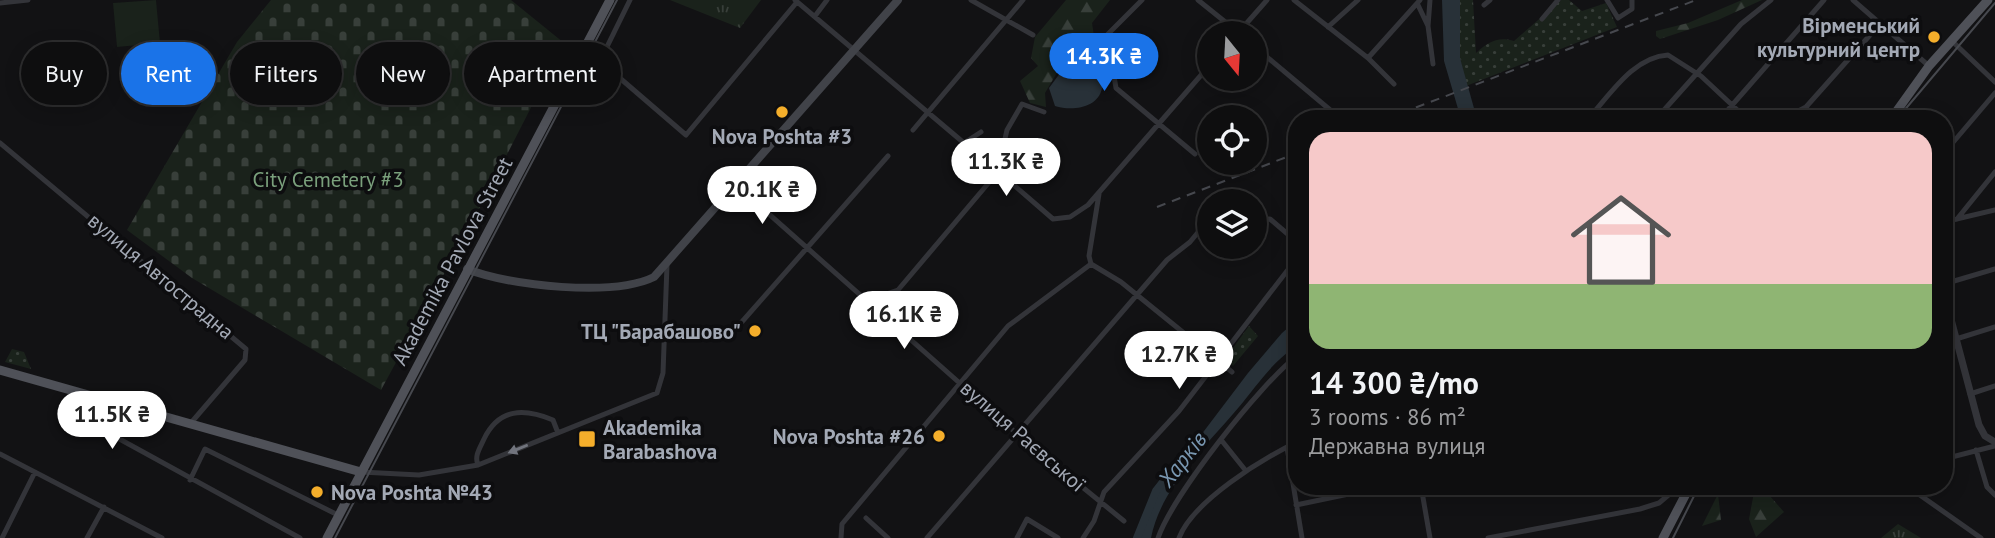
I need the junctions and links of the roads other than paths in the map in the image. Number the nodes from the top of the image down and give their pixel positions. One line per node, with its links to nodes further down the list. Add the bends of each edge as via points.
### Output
1 (28, 0): 23 (street)
2 (610, 0): 81 (main road, Akademika Pavlova Street)
3 (630, 0): 22 (street, via 600,61 686,135)
4 (827, 0): 26 (street)
5 (898, 0): 36 (main road)
6 (971, 0): 28 (street)
7 (1023, 0): 28 (street)
8 (1142, 0): 58 (street, via 1107,35 1116,88)
9 (1198, 0): 29 (street)
10 (1266, 0): 30 (street)
11 (1294, 0): 33 (street)
12 (1357, 0): 33 (street)
13 (1430, 0): 32 (street)
14 (1490, 0): 24 (street)
15 (1558, 0): 27 (street)
16 (1607, 0): 17 (street, via 1618,18 1632,9)
17 (1632, 0)
18 (1769, 0): 41 (street)
19 (1824, 0): 46 (street)
20 (1853, 0): 31 (street)
21 (1989, 0): 35 (main road)
22 (796, 1): 26 (street)
23 (0, 3)
24 (1484, 5)
25 (1418, 7): 32 (street); 38 (street)
26 (815, 16): 36 (street)
27 (1542, 19)
28 (1004, 21): 34 (street); 48 (street)
29 (1224, 21)
30 (1249, 21)
31 (1879, 25): 40 (street); 47 (street)
32 (1428, 26): 39 (street)
33 (1328, 27): 38 (street)
34 (1034, 35)
35 (1951, 41): 40 (main road); 43 (street)
36 (854, 49): 48 (street); 68 (main road)
37 (1267, 57): 49 (street)
38 (1368, 58): 44 (street)
39 (1433, 64)
40 (1929, 66): 56 (main road)
41 (1697, 74): 46 (street); 50 (street, via 1672,56 1660,55 1637,65); 51 (street)
42 (1197, 80): 58 (street)
43 (1995, 82)
44 (1394, 84)
45 (1995, 93): 61 (street)
46 (1733, 104): 52 (street); 53 (street)
47 (1806, 107): 54 (street); 55 (street)
48 (927, 110): 59 (street); 60 (street, via 964,143)
49 (1330, 110)
50 (1596, 110)
51 (1664, 110)
52 (1728, 110)
53 (1739, 110)
54 (1800, 110)
55 (1808, 110)
56 (1897, 110)
57 (1044, 112): 67 (street, via 1022,104 1007,130)
58 (1158, 125): 64 (street); 69 (street)
59 (914, 130)
60 (981, 132)
61 (1953, 142)
62 (0, 143): 99 (street, вулиця Автострадна, via 246,349 244,360)
63 (979, 155): 67 (street)
64 (1195, 155)
65 (888, 156): 78 (street)
66 (1995, 172): 70 (street)
67 (997, 173): 69 (street, via 1053,219 1070,217); 86 (street, via 898,290)
68 (735, 184): 78 (street, вулиця Раєвської); 80 (main road)
69 (1099, 194): 79 (street)
70 (1969, 203): 72 (street); 74 (street)
71 (1995, 210): 72 (street)
72 (1976, 215): 74 (street)
73 (1267, 219): 77 (street)
74 (1957, 219): 75 (street)
75 (1953, 220)
76 (1197, 234): 85 (street)
77 (1288, 234)
78 (808, 248): 86 (street, вулиця Раєвської); 87 (street)
79 (1091, 264): 85 (street); 95 (street, via 1008,326)
80 (667, 265): 81 (main road, via 643,281 587,288 498,279); 100 (street, via 663,373 657,393)
81 (467, 269): 112 (main road, Akademika Pavlova Street)
82 (1995, 269): 84 (street)
83 (1288, 270): 91 (street)
84 (1953, 281)
85 (1136, 296): 91 (street); 101 (street)
86 (866, 301): 95 (street, вулиця Раєвської)
87 (740, 324)
88 (1995, 327): 90 (street)
89 (1953, 328): 90 (street)
90 (1956, 339): 97 (street)
91 (1218, 362): 94 (street); 121 (street)
92 (1288, 366): 102 (street)
93 (0, 370): 98 (main road)
94 (1232, 372)
95 (960, 380): 101 (street, вулиця Раєвської); 132 (street, via 842,524)
96 (1995, 386): 97 (street)
97 (1970, 394): 103 (street, via 1981,430)
98 (91, 397): 99 (main road); 113 (street, via 83,419)
99 (190, 424): 112 (main road)
100 (558, 433): 109 (street, one-way to 109); 109 (street, via 553,420 535,412 502,417 486,436 476,458)
101 (1016, 433): 121 (street, вулиця Раєвської); 134 (street)
102 (1222, 441): 110 (street); 138 (street, via 1176,501)
103 (1995, 444): 105 (street)
104 (1287, 447): 106 (street); 110 (street)
105 (1976, 450): 108 (street); 120 (street, via 1987,487)
106 (1288, 453)
107 (0, 454): 111 (street)
108 (1953, 456)
109 (478, 465): 112 (street, via 422,475)
110 (1246, 471): 139 (street, via 1196,514)
111 (35, 472): 123 (street); 127 (street)
112 (361, 472): 124 (main road, Akademika Pavlova Street)
113 (190, 480): 124 (street, via 205,449); 130 (street)
114 (1294, 495): 122 (street)
115 (1344, 495): 122 (street)
116 (1423, 495): 141 (street)
117 (1668, 495): 142 (street, via 1640,509)
118 (1685, 495): 143 (main road)
119 (1920, 495): 144 (street)
120 (1995, 495)
121 (1099, 502): 126 (street, вулиця Раєвської); 137 (street)
122 (1296, 505): 140 (street)
123 (104, 507): 128 (street); 129 (street)
124 (338, 515): 131 (main road, Akademika Pavlova Street)
125 (866, 517): 133 (street)
126 (1124, 521)
127 (2, 538)
128 (87, 538)
129 (162, 538)
130 (300, 538)
131 (327, 538)
132 (841, 538)
133 (888, 538)
134 (928, 538)
135 (1017, 538): 136 (street, via 1027,519)
136 (1058, 538)
137 (1083, 538)
138 (1158, 538)
139 (1179, 538)
140 (1302, 538)
141 (1430, 538)
142 (1488, 538)
143 (1663, 538)
144 (1981, 538)

